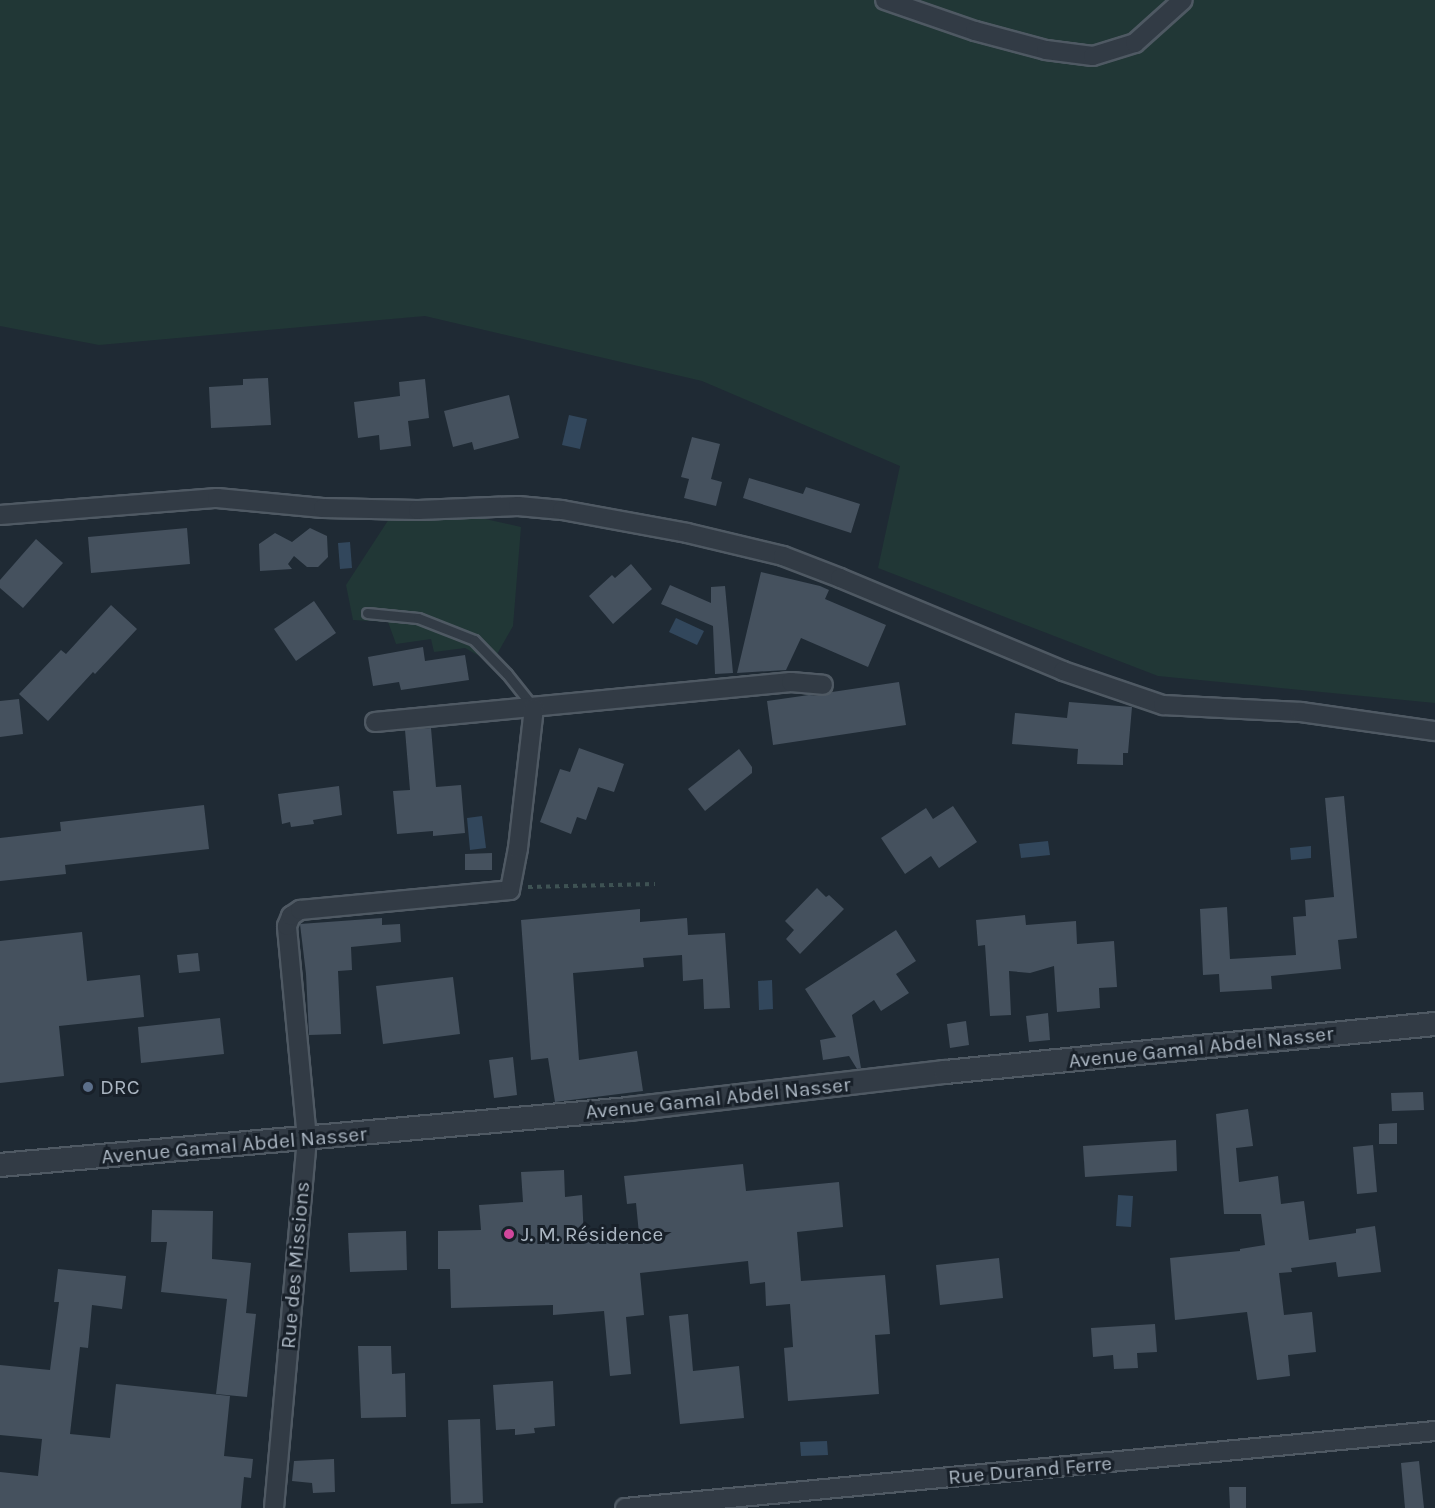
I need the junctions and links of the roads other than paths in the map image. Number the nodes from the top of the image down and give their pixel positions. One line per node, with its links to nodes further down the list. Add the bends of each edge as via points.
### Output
1 (885, 0): 2 (street, via 1026,45 1093,56 1135,43)
2 (1183, 0)
3 (0, 515): 8 (street, via 217,498 323,508 518,506 562,510 783,556 1063,672 1163,705 1301,712)
4 (367, 613): 6 (lane, via 418,618 474,640)
5 (823, 685): 6 (street, via 791,682)
6 (534, 708): 7 (street); 10 (street, Rue des Missions, via 510,890 300,910 291,916 287,926)
7 (375, 722)
8 (1435, 731)
9 (1435, 1024): 10 (street, Avenue Gamal Abdel Nasser, via 945,1072 629,1110)
10 (307, 1139): 11 (street, Avenue Gamal Abdel Nasser); 13 (street, Rue des Missions)
11 (0, 1165)
12 (1435, 1431): 14 (street, Rue Durand Ferre)
13 (274, 1508)
14 (625, 1508)

